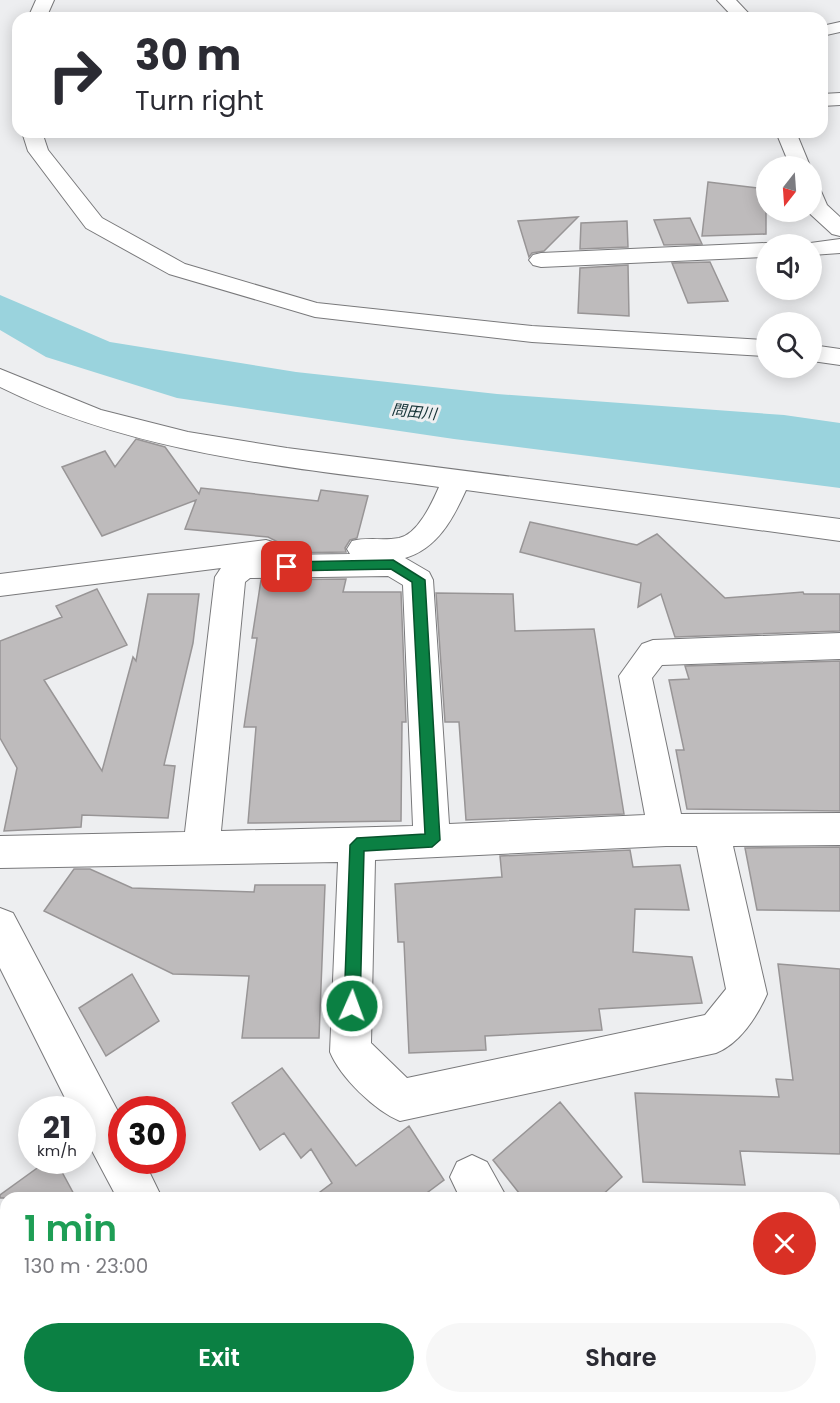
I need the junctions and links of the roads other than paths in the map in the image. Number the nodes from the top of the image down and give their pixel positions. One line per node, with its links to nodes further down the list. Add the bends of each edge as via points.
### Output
1 (726, 0): 2 (street)
2 (738, 12)
3 (34, 138): 12 (street, via 38,151 94,223 177,269 315,310 532,334)
4 (788, 138): 5 (street)
5 (796, 156)
6 (822, 213): 7 (street)
7 (840, 230)
8 (840, 246): 9 (street)
9 (822, 247)
10 (756, 250): 11 (street)
11 (541, 260)
12 (756, 347)
13 (822, 354): 14 (street)
14 (840, 357)
15 (0, 377): 16 (street, via 63,406 116,424 242,450)
16 (456, 479): 17 (street); 18 (street, via 426,532 411,546 296,548 210,556)
17 (840, 530)
18 (0, 585)
19 (840, 646): 21 (street, via 653,653 635,676)
20 (840, 829): 22 (street)
21 (666, 830): 22 (street); 23 (street)
22 (712, 830): 24 (street, via 747,994 716,1033 400,1100 350,1052)
23 (432, 840): 24 (street); 25 (street, via 418,580 393,565 244,567 230,577)
24 (357, 845): 25 (street)
25 (201, 850): 26 (street)
26 (0, 852)
27 (0, 926): 28 (street)
28 (13, 987): 29 (street)
29 (136, 1192)

